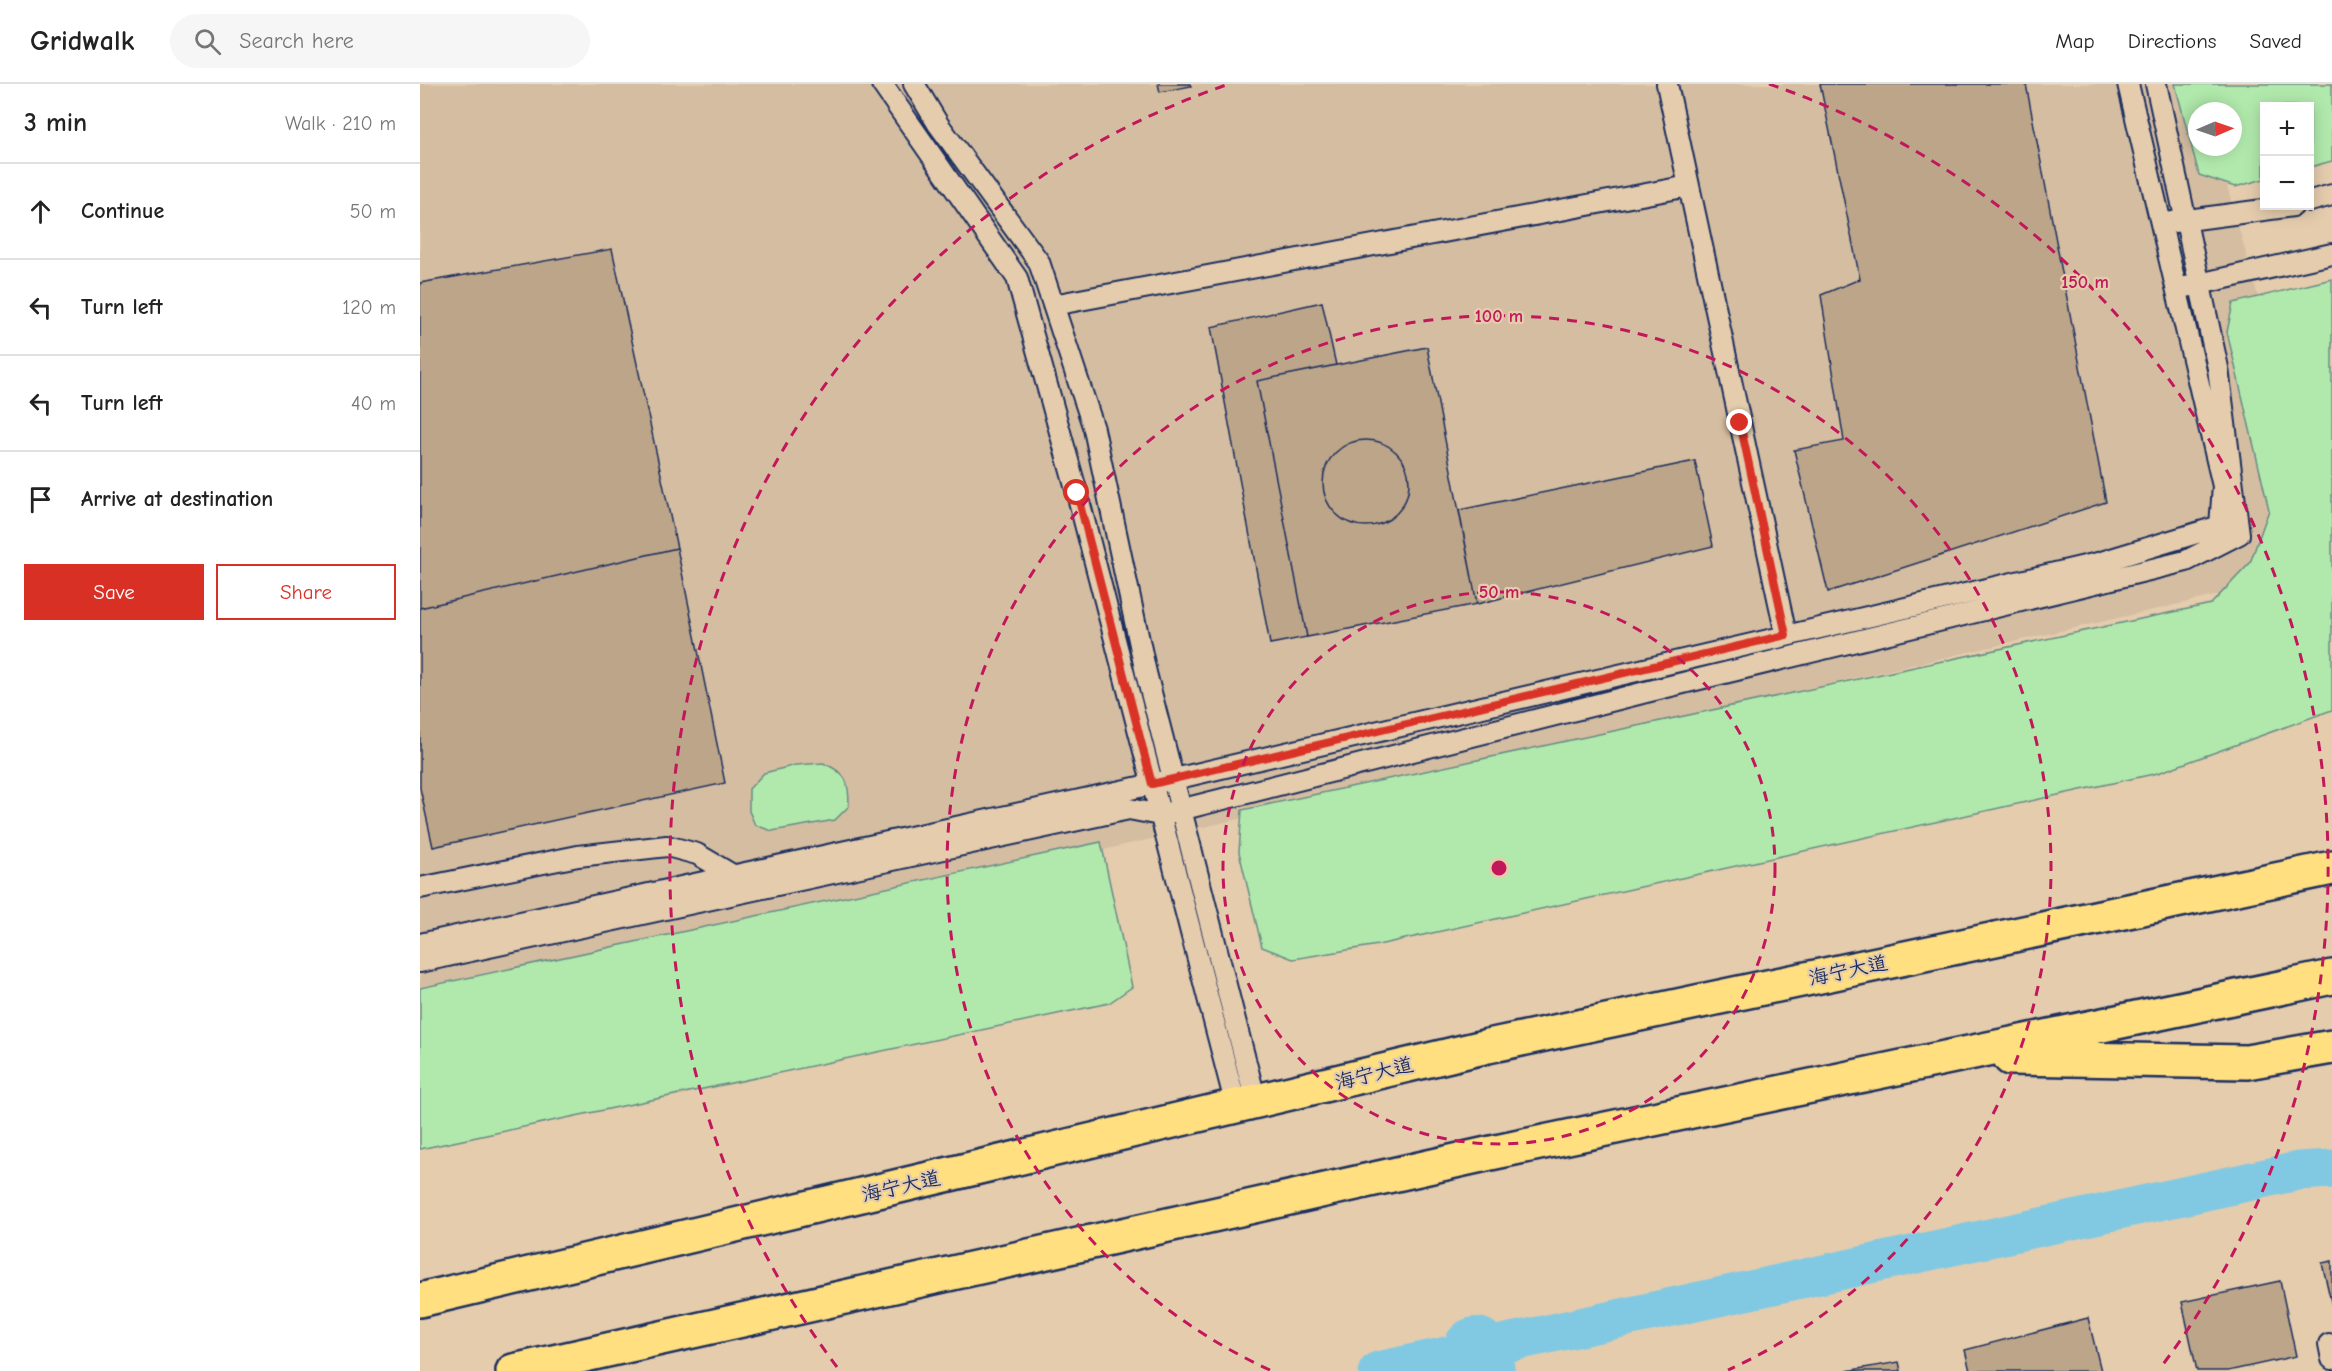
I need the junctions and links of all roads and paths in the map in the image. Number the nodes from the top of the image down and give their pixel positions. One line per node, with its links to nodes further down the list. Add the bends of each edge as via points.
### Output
1 (882, 84): 18 (lane, via 1017,278)
2 (914, 84): 15 (lane, via 938,124 1039,262)
3 (1667, 84): 6 (lane)
4 (2128, 84): 11 (lane)
5 (2156, 84): 10 (lane)
6 (1689, 186): 15 (lane); 16 (lane)
7 (2332, 195): 8 (lane)
8 (2314, 200)
9 (2266, 210): 10 (lane)
10 (2186, 222): 11 (lane); 13 (lane)
11 (2160, 223): 14 (lane)
12 (2332, 254): 13 (lane)
13 (2199, 284): 14 (lane); 19 (lane, via 2218,368 2239,534 2186,561)
14 (2175, 291): 16 (lane, via 2223,486 2220,526 2098,563)
15 (1053, 306): 17 (lane, via 1094,429)
16 (1786, 635): 17 (lane)
17 (1173, 779): 18 (lane); 19 (lane)
18 (1152, 784): 20 (lane); 23 (lane)
19 (1181, 809): 20 (lane); 32 (lane)
20 (1160, 815): 25 (lane, via 1130,809); 32 (lane)
21 (2332, 842): 24 (highway)
22 (2332, 868): 24 (highway, 海宁大道)
23 (731, 875): 25 (lane); 26 (lane, via 697,854 667,846 578,856); 27 (lane)
24 (2275, 880): 32 (highway, 海宁大道, via 1488,1046)
25 (775, 886): 28 (lane)
26 (420, 888)
27 (420, 944)
28 (420, 962)
29 (2332, 977): 31 (highway)
30 (2332, 1047): 31 (highway, via 2247,1062)
31 (1951, 1057): 34 (highway, via 1467,1159)
32 (1246, 1104): 33 (highway, 海宁大道)
33 (420, 1300)
34 (513, 1371)

